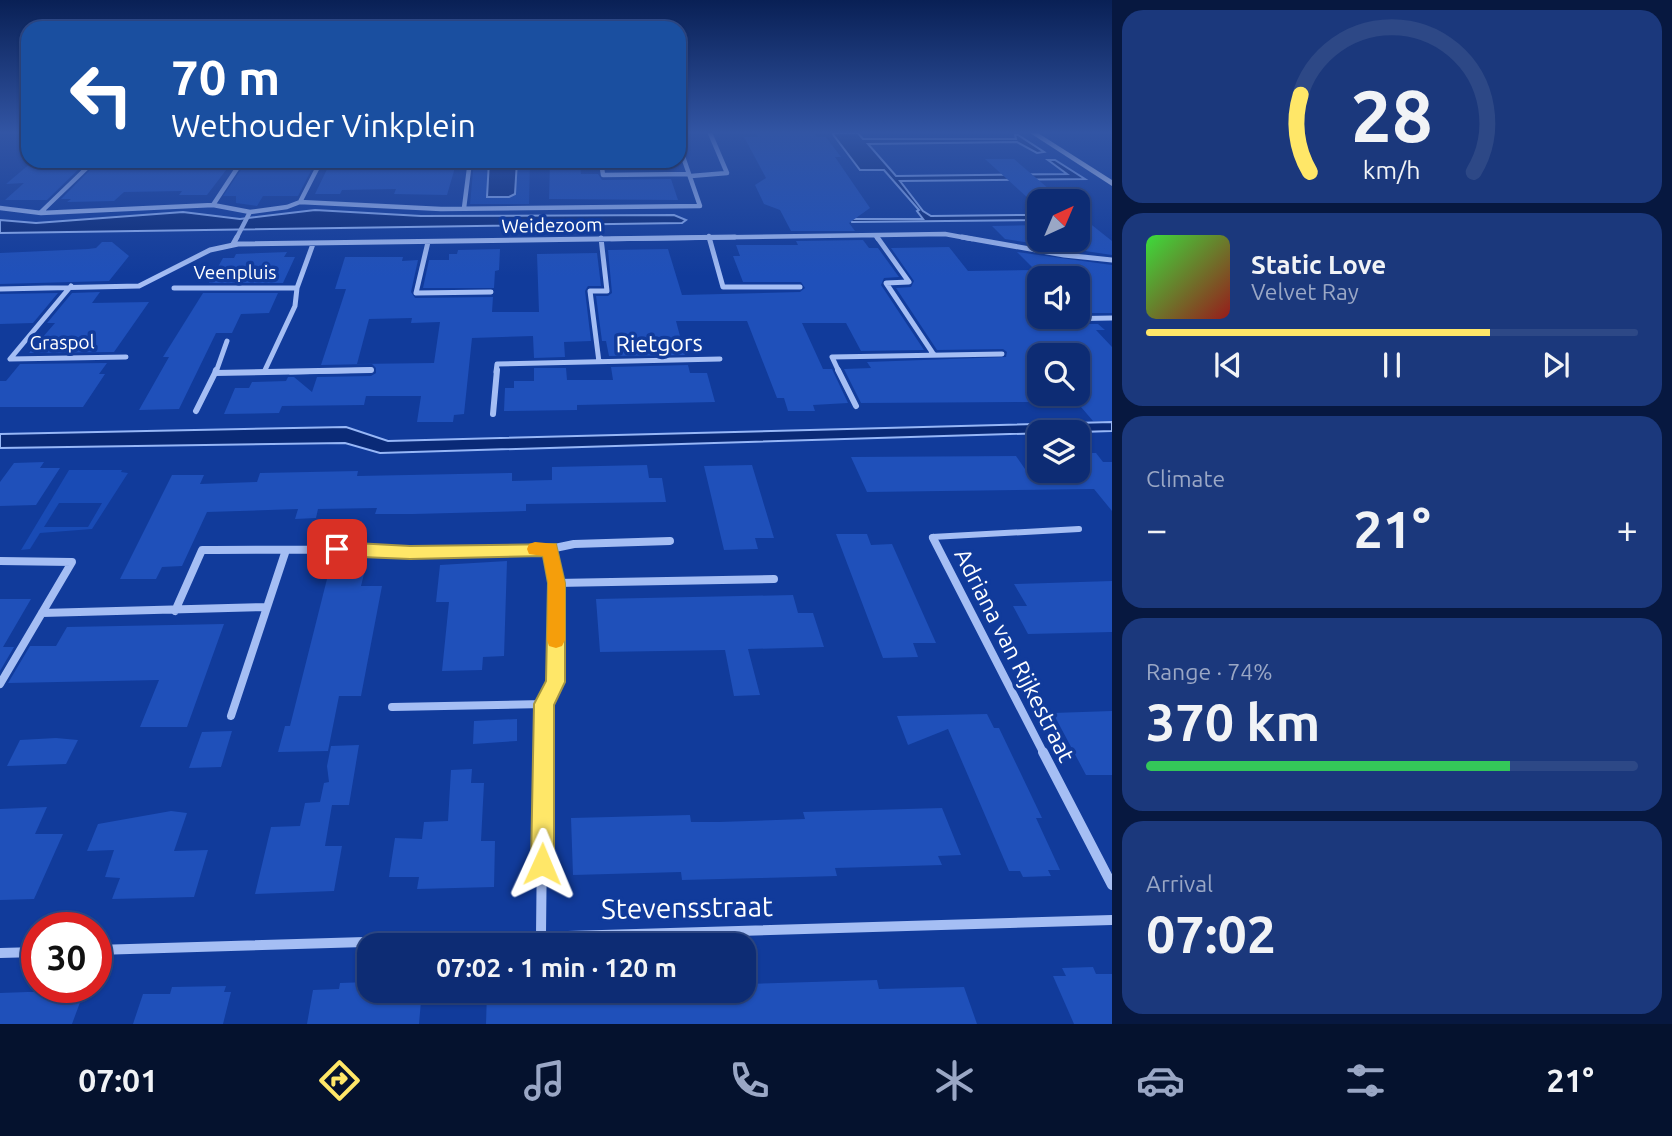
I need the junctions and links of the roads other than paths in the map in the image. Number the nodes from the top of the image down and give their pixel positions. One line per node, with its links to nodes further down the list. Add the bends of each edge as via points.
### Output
1 (73, 181): 10 (street)
2 (229, 181): 7 (street)
3 (311, 181): 6 (street)
4 (467, 181): 9 (street)
5 (692, 181): 9 (street, via 701,205)
6 (300, 202): 9 (street); 11 (street)
7 (213, 205): 10 (street); 11 (street)
8 (0, 208): 10 (street)
9 (464, 208)
10 (41, 212)
11 (249, 215): 16 (street)
12 (709, 236): 13 (street, Weidezoom); 14 (street, Weidezoom); 20 (street, via 723,287)
13 (876, 236): 18 (street, Weidezoom, via 945,234); 29 (street, via 909,282 886,283)
14 (601, 238): 15 (street, Weidezoom); 32 (street, Rietgors, via 607,291 590,291)
15 (428, 242): 17 (street, Weidezoom); 24 (street, via 416,293)
16 (233, 244): 17 (street, Weidezoom); 19 (street, Weidezoom, via 210,250 139,286)
17 (313, 244): 22 (street, Veenpluis)
18 (1112, 260)
19 (71, 286): 23 (street, Weidezoom); 30 (street, Graspol, via 10,359)
20 (800, 287)
21 (174, 288): 22 (street, Veenpluis)
22 (297, 288): 33 (street, Veenpluis, via 295,306)
23 (0, 289)
24 (491, 292)
25 (1090, 318): 26 (street)
26 (1112, 318)
27 (226, 341): 35 (street)
28 (1002, 354): 29 (street)
29 (934, 355): 36 (street, via 832,357)
30 (126, 357)
31 (720, 359): 32 (street, Rietgors)
32 (599, 362): 38 (street, Rietgors, via 497,364)
33 (265, 370): 34 (street); 35 (street)
34 (371, 370)
35 (215, 373): 37 (street)
36 (856, 406)
37 (196, 411)
38 (493, 414)
39 (1079, 529): 53 (street, Adriana van Rijkestraat, via 932,537)
40 (670, 541): 41 (street)
41 (550, 549): 42 (street); 45 (street)
42 (286, 550): 46 (street); 47 (street, via 202,550)
43 (0, 561): 48 (street, via 72,562)
44 (774, 579): 45 (street)
45 (556, 583): 50 (street, via 555,682)
46 (267, 607): 47 (street); 52 (street)
47 (175, 611): 48 (street)
48 (42, 613): 49 (street)
49 (0, 684)
50 (544, 704): 51 (street); 55 (street)
51 (392, 707)
52 (231, 716)
53 (1112, 885)
54 (1112, 920): 56 (street, Stevensstraat)
55 (541, 933)
56 (617, 933)
57 (357, 941): 58 (street, Stevensstraat)
58 (112, 949)
59 (21, 952): 60 (street)
60 (0, 953)

